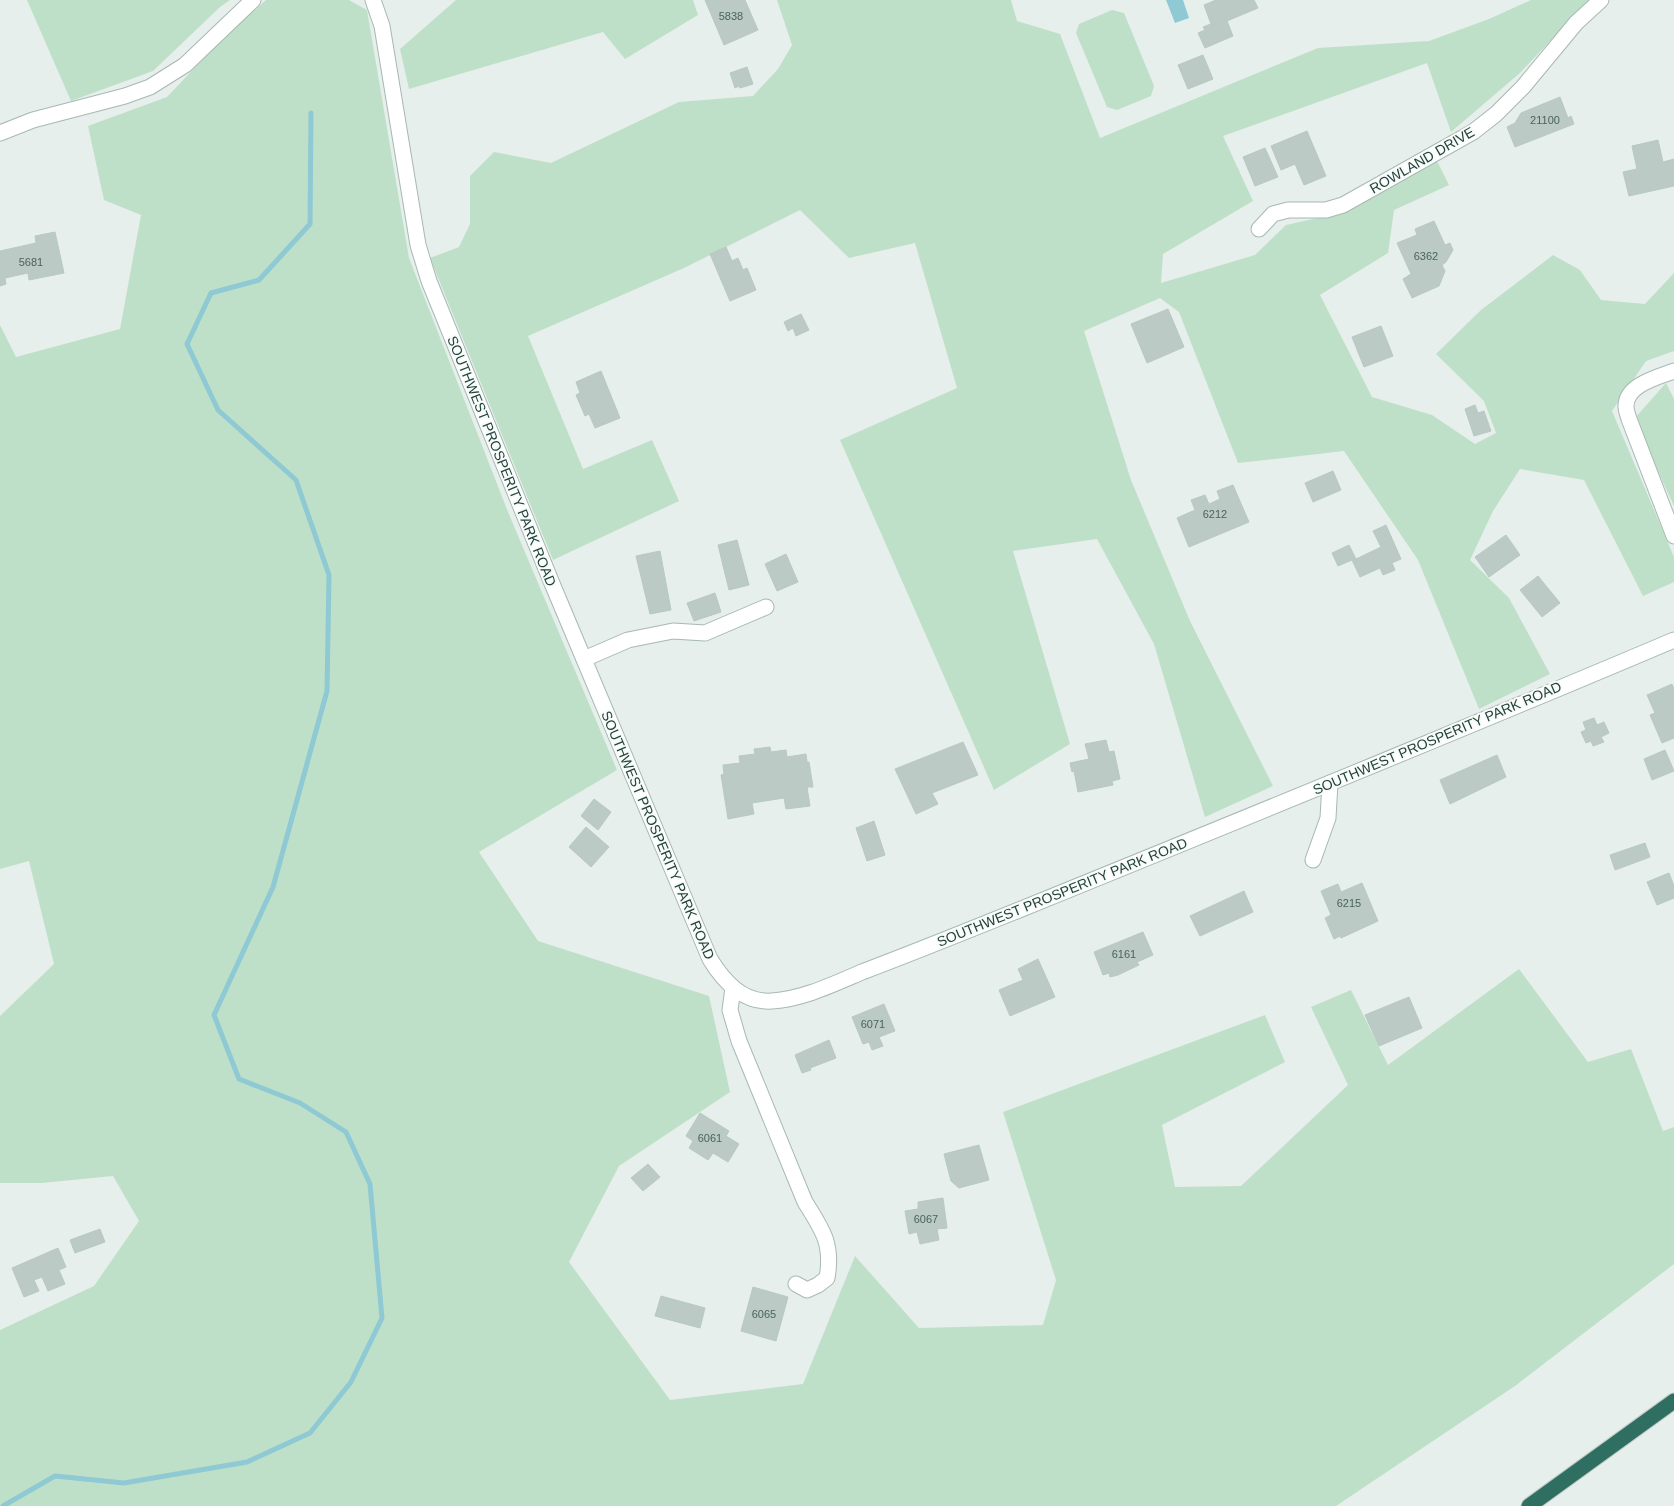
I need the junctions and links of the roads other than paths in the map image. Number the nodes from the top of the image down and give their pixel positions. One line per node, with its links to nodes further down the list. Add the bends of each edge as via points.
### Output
1 (253, 0): 4 (street, via 185,65 150,87 33,120)
2 (373, 0): 10 (street, SOUTHWEST PROSPERITY PARK ROAD, via 382,26 418,245 429,281)
3 (1601, 0): 5 (street, ROWLAND DRIVE, via 1576,23 1496,114 1473,132 1343,205 1326,210 1288,210 1274,214)
4 (0, 133)
5 (1259, 229)
6 (1674, 370): 7 (street, via 1633,390 1626,406)
7 (1674, 536)
8 (766, 607): 10 (street, via 705,633 673,631 628,640)
9 (1674, 640): 11 (street, SOUTHWEST PROSPERITY PARK ROAD)
10 (584, 659): 13 (street, SOUTHWEST PROSPERITY PARK ROAD, via 710,960)
11 (1330, 783): 12 (street, via 1328,818); 13 (street, SOUTHWEST PROSPERITY PARK ROAD, via 818,990 770,1002 752,999)
12 (1313, 860)
13 (733, 988): 14 (street, via 730,1010 739,1041 805,1202 825,1238 830,1260 826,1278 818,1285 807,1290)
14 (796, 1284)
15 (1674, 1402): 16 (highway)
16 (1529, 1506)

